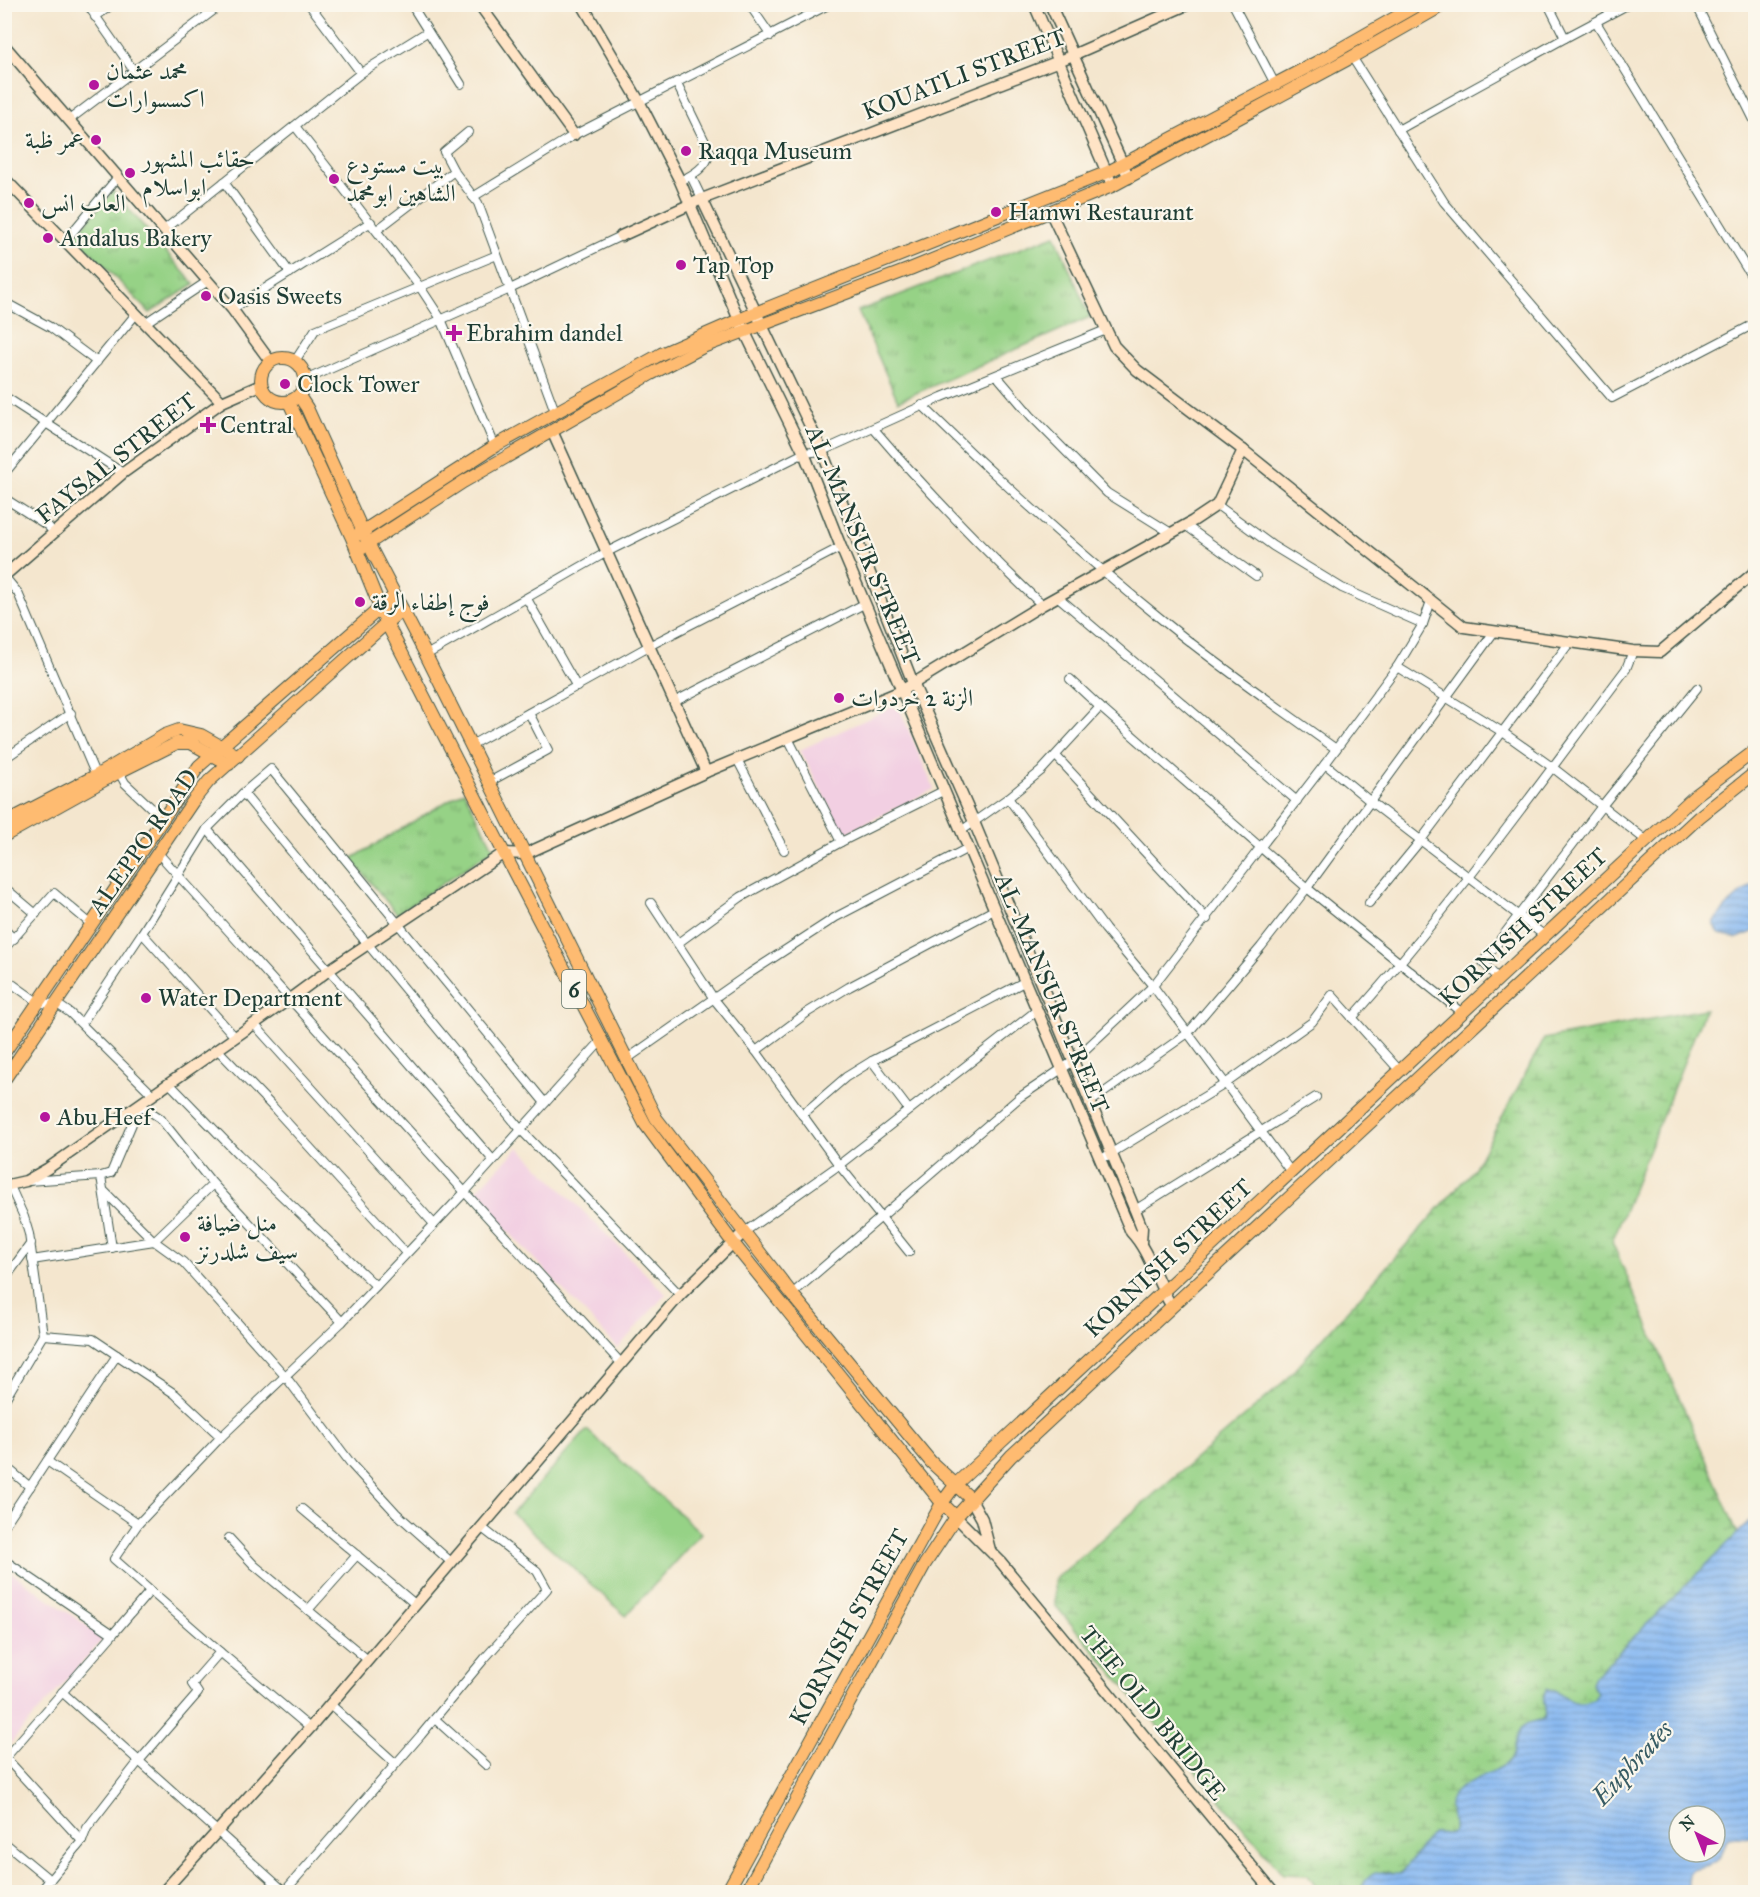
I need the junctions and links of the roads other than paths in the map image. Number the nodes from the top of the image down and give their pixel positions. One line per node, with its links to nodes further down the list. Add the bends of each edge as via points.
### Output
1 (87, 4): 19 (street)
2 (113, 4): 19 (street)
3 (222, 4): 28 (street)
4 (309, 4): 29 (street)
5 (411, 4): 21 (street)
6 (479, 4): 39 (street)
7 (582, 4): 33 (street, AL-MANSUR STREET)
8 (749, 4): 22 (street)
9 (830, 4): 22 (street)
10 (1034, 4): 27 (street)
11 (1050, 4): 25 (street)
12 (1190, 4): 25 (street, KOUATLI STREET)
13 (1233, 4): 32 (street)
14 (1419, 4): 32 (main road)
15 (1445, 4): 26 (main road)
16 (1548, 4): 23 (street)
17 (1629, 4): 20 (street)
18 (1696, 4): 35 (street)
19 (95, 17): 28 (street)
20 (1596, 22): 23 (street); 62 (street)
21 (428, 32): 29 (street); 31 (street)
22 (771, 36): 30 (street)
23 (1565, 38): 37 (street)
24 (4, 45): 34 (street)
25 (1073, 55): 27 (street, KOUATLI STREET); 40 (street)
26 (1352, 57): 37 (street); 46 (main road)
27 (1059, 61): 42 (street); 51 (street, KOUATLI STREET)
28 (134, 71): 34 (street)
29 (361, 74): 36 (street)
30 (676, 82): 33 (street); 43 (street, via 710,148 706,164)
31 (461, 84)
32 (1275, 84): 40 (main road)
33 (639, 101): 39 (street); 47 (street, AL-MANSUR STREET)
34 (69, 120): 44 (street)
35 (1755, 124)
36 (295, 126): 48 (street); 54 (street)
37 (1398, 130): 71 (street, via 1444,202 1612,398)
38 (468, 132): 41 (street, via 444,152)
39 (574, 135): 50 (street)
40 (1123, 165): 42 (main road); 46 (street)
41 (454, 171): 50 (street); 56 (street)
42 (1108, 172): 49 (street); 67 (main road)
43 (691, 176): 47 (street); 51 (street, AL-MANSUR STREET)
44 (118, 177): 55 (street); 58 (street)
45 (4, 178): 58 (street)
46 (1129, 178): 49 (main road)
47 (680, 181): 52 (street, AL-MANSUR STREET)
48 (224, 182): 55 (street); 60 (street)
49 (1112, 186): 53 (main road)
50 (473, 197): 59 (street)
51 (702, 199): 52 (street, KOUATLI STREET); 67 (street, AL-MANSUR STREET)
52 (690, 204): 57 (street, KOUATLI STREET); 73 (street, AL-MANSUR STREET)
53 (1050, 211): 72 (main road); 74 (street)
54 (371, 222): 56 (street); 60 (street)
55 (164, 230): 61 (street)
56 (377, 230): 63 (street)
57 (621, 236): 64 (street)
58 (65, 241): 68 (street)
59 (497, 255): 63 (street); 64 (street)
60 (290, 273): 66 (street)
61 (208, 281): 66 (street); 70 (street)
62 (1755, 284)
63 (420, 287): 69 (street); 76 (street, via 315,330)
64 (510, 289): 69 (street); 85 (street)
65 (4, 302): 77 (street, via 50,327)
66 (232, 309): 75 (street)
67 (755, 313): 72 (street, AL-MANSUR STREET); 73 (main road)
68 (136, 314): 70 (street); 77 (street)
69 (441, 319): 79 (street); 89 (street)
70 (145, 322): 83 (street)
71 (1755, 323)
72 (761, 325): 73 (main road); 91 (street, AL-MANSUR STREET)
73 (742, 326): 85 (main road, via 661,354); 88 (main road); 92 (street, AL-MANSUR STREET)
74 (1106, 330): 78 (street); 90 (street, via 1137,370)
75 (270, 361): 76 (main road); 80 (main road, via 260,376)
76 (295, 361): 79 (main road, via 305,372)
77 (98, 362): 86 (street)
78 (997, 376): 84 (street); 100 (street, via 1107,493)
79 (305, 380): 82 (main road, via 304,388)
80 (261, 386): 82 (main road, via 271,400 280,403); 83 (street, FAYSAL STREET)
81 (4, 396): 86 (street)
82 (294, 399): 98 (main road, 6, via 307,408); 101 (main road, 6)
83 (222, 402): 93 (street, FAYSAL STREET)
84 (922, 405): 87 (street); 106 (street, via 994,476)
85 (556, 414): 89 (main road)
86 (46, 423): 93 (street); 94 (street)
87 (874, 429): 91 (street); 115 (street, via 980,546)
88 (552, 431): 102 (main road); 105 (street)
89 (495, 446): 98 (main road)
90 (1243, 450): 96 (street); 113 (street)
91 (822, 451): 92 (street); 127 (street, AL-MANSUR STREET)
92 (804, 453): 103 (street, AL-MANSUR STREET); 105 (street)
93 (123, 473): 99 (street, FAYSAL STREET)
94 (4, 474)
95 (4, 498): 99 (street)
96 (1217, 506): 97 (street); 119 (street, via 1342,588)
97 (1185, 525): 100 (street); 109 (street)
98 (363, 531): 101 (main road); 102 (main road, 6)
99 (54, 533): 108 (street, FAYSAL STREET)
100 (1171, 533): 106 (street)
101 (351, 538): 104 (main road, 6)
102 (368, 543): 104 (main road); 110 (main road, 6)
103 (841, 547): 114 (street, AL-MANSUR STREET); 122 (street)
104 (357, 551): 116 (main road, 6)
105 (607, 552): 112 (street); 122 (street)
106 (1103, 571): 111 (street); 139 (street)
107 (1755, 571): 123 (street, via 1660,652)
108 (4, 576): 134 (street, via 18,593)
109 (1256, 576)
110 (395, 596): 116 (main road, ALEPPO ROAD); 117 (main road, 6)
111 (1057, 596): 115 (street); 156 (street)
112 (527, 599): 124 (street); 128 (street)
113 (1431, 601): 119 (street); 120 (street, via 1464,627)
114 (864, 604): 130 (street, AL-MANSUR STREET); 132 (street)
115 (1042, 605): 127 (street)
116 (380, 607): 118 (main road, 6); 140 (main road, ALEPPO ROAD)
117 (402, 609): 118 (main road, ALEPPO ROAD); 124 (main road, 6)
118 (386, 622): 145 (main road, ALEPPO ROAD); 172 (main road, 6)
119 (1423, 624): 125 (street)
120 (1494, 632): 121 (street); 131 (street)
121 (1570, 642): 123 (street); 136 (street)
122 (649, 646): 128 (street); 132 (street)
123 (1633, 651): 147 (street, via 1626,669)
124 (426, 655): 138 (main road, 6)
125 (1397, 667): 131 (street); 139 (street)
126 (1070, 679): 133 (street)
127 (913, 683): 130 (street); 160 (street, AL-MANSUR STREET)
128 (577, 687): 135 (street)
129 (1697, 688): 158 (street)
130 (901, 691): 137 (street); 153 (street, AL-MANSUR STREET)
131 (1446, 697): 136 (street); 157 (street)
132 (674, 702): 149 (street)
133 (1100, 707): 142 (street); 169 (street)
134 (71, 713): 143 (street); 151 (street)
135 (529, 713): 138 (street); 152 (street, via 548,750)
136 (1504, 733): 147 (street); 165 (street)
137 (788, 738): 144 (street); 167 (street)
138 (471, 745): 152 (main road, 6)
139 (1336, 749): 146 (street)
140 (216, 750): 145 (main road); 148 (main road, via 177,743); 151 (main road, via 201,735 179,730); 159 (main road, ALEPPO ROAD, via 194,773)
141 (1755, 750): 166 (main road, KORNISH STREET, via 1696,795)
142 (1056, 756): 155 (street); 183 (street)
143 (4, 759)
144 (737, 759): 149 (street); 170 (street)
145 (233, 760): 171 (main road, ALEPPO ROAD, via 209,781)
146 (1325, 764): 156 (street); 157 (street)
147 (1552, 766): 158 (street); 175 (street)
148 (119, 772): 159 (street, via 125,783); 164 (main road)
149 (706, 772): 173 (street)
150 (1755, 772): 260 (main road, KORNISH STREET, via 1699,817)
151 (96, 776): 161 (main road)
152 (489, 782): 173 (main road, 6)
153 (943, 790): 163 (street, AL-MANSUR STREET); 167 (street)
154 (243, 792): 162 (street); 184 (street, via 271,769); 191 (street)
155 (1008, 798): 160 (street); 198 (street, via 1105,930)
156 (1297, 801): 169 (street)
157 (1371, 802): 165 (street); 177 (street)
158 (1602, 806): 166 (street); 182 (street)
159 (163, 819): 185 (main road, ALEPPO ROAD)
160 (974, 822): 163 (street); 217 (street, AL-MANSUR STREET)
161 (4, 823)
162 (207, 829): 174 (street); 194 (street)
163 (961, 831): 168 (street, AL-MANSUR STREET)
164 (4, 836)
165 (1421, 840): 175 (street); 179 (street)
166 (1647, 841): 188 (main road, KORNISH STREET)
167 (842, 842): 190 (street, via 741,897)
168 (968, 848): 180 (street, AL-MANSUR STREET); 200 (street, via 836,917)
169 (1261, 848): 177 (street); 183 (street)
170 (784, 850)
171 (158, 853): 174 (street); 202 (main road, ALEPPO ROAD)
172 (504, 853): 173 (street); 184 (street); 211 (main road, 6)
173 (525, 854): 210 (main road, 6)
174 (178, 874): 187 (street); 199 (street)
175 (1469, 877): 182 (street); 193 (street)
176 (4, 887): 181 (street)
177 (1307, 888): 193 (street); 208 (street)
178 (651, 903): 190 (street)
179 (1369, 903)
180 (994, 910): 197 (street, AL-MANSUR STREET); 213 (street, via 807,1012)
181 (36, 914): 185 (street, via 54,893); 189 (street)
182 (1518, 915): 188 (street); 196 (street, via 1483,962)
183 (1207, 919): 198 (street)
184 (398, 923): 191 (street); 225 (street)
185 (92, 925): 201 (main road, ALEPPO ROAD)
186 (4, 929): 189 (street)
187 (142, 933): 206 (street); 209 (street)
188 (1545, 936): 196 (main road, KORNISH STREET)
189 (14, 939): 192 (street)
190 (678, 943): 200 (street)
191 (367, 945): 194 (street); 230 (street)
192 (4, 949)
193 (1401, 963): 204 (street); 205 (street)
194 (329, 970): 199 (street); 233 (street)
195 (4, 978): 201 (street)
196 (1498, 980): 204 (main road, KORNISH STREET)
197 (1024, 982): 203 (street, AL-MANSUR STREET); 216 (street)
198 (1153, 986): 208 (street); 217 (street)
199 (291, 998): 207 (street); 242 (street)
200 (714, 999): 213 (street); 215 (street)
201 (39, 1003): 202 (street); 214 (main road, ALEPPO ROAD)
202 (57, 1004): 206 (street); 220 (main road, ALEPPO ROAD)
203 (1036, 1011): 218 (street, AL-MANSUR STREET); 228 (street)
204 (1462, 1013): 219 (main road, KORNISH STREET)
205 (1352, 1018): 219 (street); 222 (street, via 1332,995 1312,1022)
206 (82, 1023): 223 (street)
207 (254, 1024): 209 (street); 245 (street)
208 (1188, 1033): 222 (street); 226 (street)
209 (235, 1037): 212 (street)
210 (617, 1039): 211 (street); 215 (main road, 6)
211 (601, 1041): 225 (street); 249 (main road, 6, via 645,1124)
212 (217, 1049): 221 (street); 253 (street)
213 (756, 1052): 229 (street)
214 (4, 1053)
215 (627, 1059): 246 (main road, 6, via 656,1118)
216 (872, 1061): 228 (street); 229 (street, via 846,1077)
217 (1072, 1062): 218 (street); 226 (street, AL-MANSUR STREET)
218 (1061, 1069): 234 (street, AL-MANSUR STREET); 244 (street, via 1020,1097)
219 (1400, 1071): 236 (main road, KORNISH STREET)
220 (4, 1080)
221 (169, 1083): 223 (street); 256 (street)
222 (1225, 1084): 231 (street); 232 (street)
223 (153, 1095): 227 (street)
224 (1316, 1097): 231 (street)
225 (545, 1103): 230 (street)
226 (1089, 1103): 232 (street, AL-MANSUR STREET)
227 (140, 1105): 237 (street, via 111,1173); 238 (street); 239 (street, via 160,1118)
228 (909, 1110): 235 (street)
229 (802, 1115): 235 (street)
230 (520, 1130): 233 (street); 259 (street)
231 (1261, 1132): 236 (street); 243 (street)
232 (1111, 1155): 234 (street); 243 (street, AL-MANSUR STREET)
233 (493, 1160): 242 (street)
234 (1100, 1160): 250 (street, AL-MANSUR STREET, via 1131,1232)
235 (839, 1165): 244 (street); 246 (street)
236 (1291, 1172): 257 (main road, KORNISH STREET)
237 (101, 1176): 238 (street); 241 (street)
238 (26, 1181): 240 (street)
239 (213, 1184): 247 (street); 261 (street)
240 (7, 1186): 248 (street, via 24,1217)
241 (105, 1192): 247 (street); 251 (street)
242 (464, 1193): 245 (street); 266 (street)
243 (1135, 1210): 250 (street, AL-MANSUR STREET, via 1142,1228)
244 (881, 1217): 252 (street); 258 (street)
245 (434, 1224): 253 (street)
246 (743, 1233): 249 (street); 258 (main road, 6)
247 (154, 1241): 251 (street); 267 (street, via 183,1262)
248 (31, 1243): 254 (street); 255 (street)
249 (733, 1243): 259 (street); 275 (main road, 6)
250 (1141, 1243): 257 (street, AL-MANSUR STREET)
251 (112, 1248): 254 (street)
252 (909, 1252)
253 (406, 1253): 256 (street)
254 (32, 1260): 262 (street)
255 (4, 1280)
256 (376, 1286): 261 (street)
257 (1162, 1292): 260 (street, AL-MANSUR STREET); 263 (main road, KORNISH STREET)
258 (792, 1294): 272 (main road, 6, via 932,1462)
259 (680, 1295): 266 (street)
260 (1171, 1305): 265 (main road, KORNISH STREET)
261 (342, 1322): 267 (street)
262 (43, 1335): 264 (street, via 93,1339); 268 (street)
263 (1104, 1346): 265 (main road); 272 (main road, KORNISH STREET)
264 (117, 1355): 269 (street, via 175,1394); 270 (street)
265 (1113, 1359): 274 (main road, KORNISH STREET)
266 (621, 1363): 280 (street)
267 (286, 1377): 269 (street); 285 (street, via 352,1465 396,1513)
268 (4, 1401)
269 (221, 1437): 278 (street)
270 (47, 1461): 273 (street); 278 (street)
271 (4, 1465): 273 (street)
272 (956, 1484): 274 (main road, 6); 275 (main road, KORNISH STREET)
273 (30, 1487): 279 (street)
274 (971, 1499): 277 (main road, KORNISH STREET); 282 (street, via 982,1519)
275 (942, 1503): 277 (main road, 6); 307 (main road, KORNISH STREET)
276 (302, 1509): 283 (street)
277 (956, 1517): 282 (street, THE OLD BRIDGE); 308 (main road, KORNISH STREET, via 925,1564)
278 (138, 1524): 286 (street, via 114,1558)
279 (4, 1526)
280 (481, 1527): 285 (street); 294 (street, via 537,1571 547,1589)
281 (230, 1538): 288 (street, via 254,1565)
282 (990, 1550): 309 (street, THE OLD BRIDGE)
283 (357, 1556): 287 (street); 288 (street)
284 (4, 1560): 289 (street)
285 (451, 1562): 287 (street)
286 (150, 1591): 289 (street); 290 (street)
287 (415, 1604): 291 (street)
288 (308, 1610): 291 (street)
289 (113, 1634): 292 (street)
290 (220, 1652): 295 (street); 297 (street, via 192,1684 198,1693)
291 (368, 1660): 293 (street)
292 (62, 1692): 296 (street); 297 (street)
293 (330, 1704): 295 (street); 298 (street)
294 (435, 1719): 298 (street); 299 (street)
295 (310, 1728): 300 (street)
296 (5, 1757): 301 (street)
297 (139, 1761): 300 (street); 301 (street, via 87,1828)
298 (396, 1764): 304 (street)
299 (486, 1765)
300 (217, 1831): 304 (street); 306 (street)
301 (82, 1841): 303 (street)
302 (4, 1842): 303 (street)
303 (50, 1880): 305 (street)
304 (285, 1892)
305 (40, 1893)
306 (163, 1893)
307 (727, 1893)
308 (746, 1893)
309 (1273, 1893)

